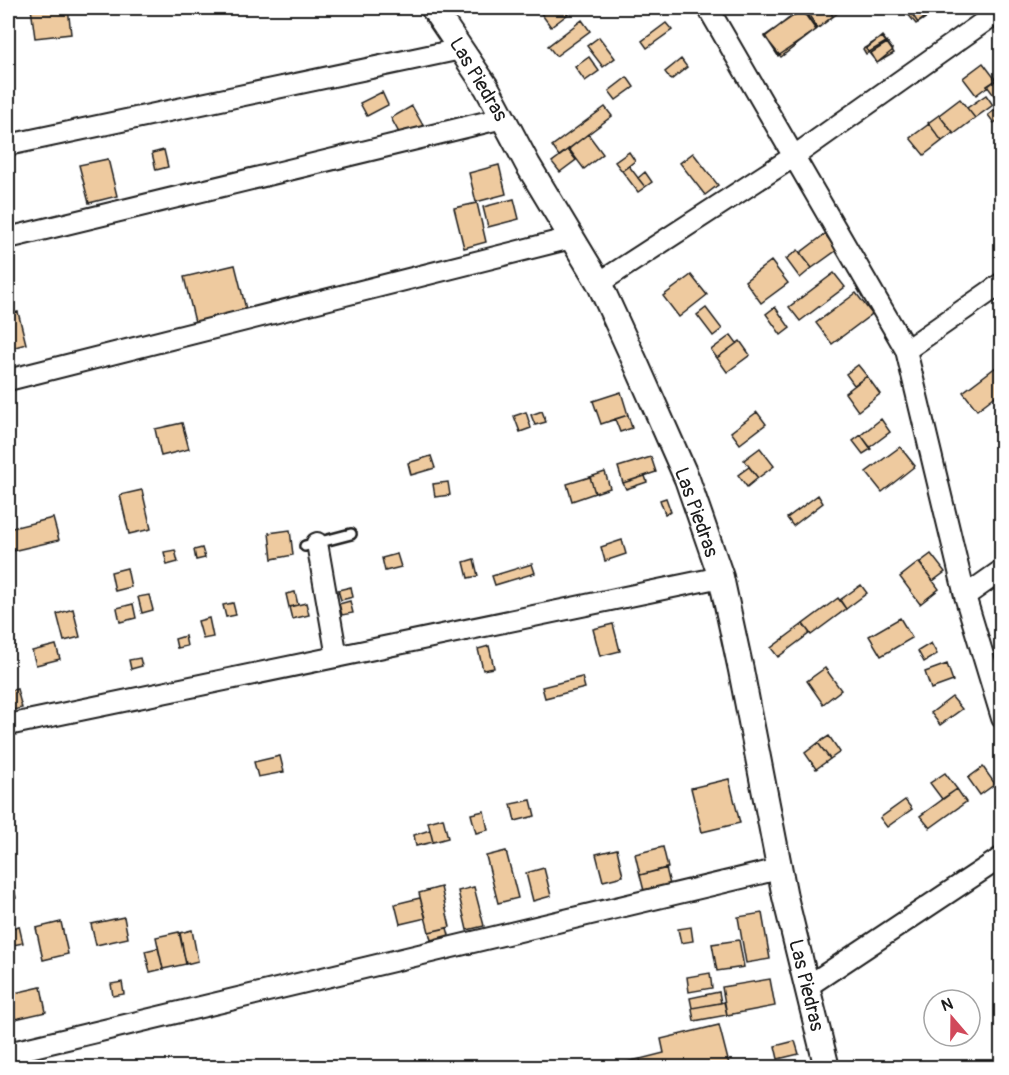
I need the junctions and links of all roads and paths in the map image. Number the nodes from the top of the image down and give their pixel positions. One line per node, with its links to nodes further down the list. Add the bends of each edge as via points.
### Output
1 (433, 8): 4 (street, Las Piedras)
2 (708, 8): 7 (street)
3 (1002, 9): 7 (street)
4 (461, 49): 5 (street, Las Piedras); 6 (street)
5 (503, 118): 8 (street); 9 (street, Las Piedras)
6 (8, 145)
7 (793, 157): 10 (street); 12 (street)
8 (8, 238)
9 (571, 238): 10 (street, Las Piedras); 13 (street)
10 (599, 283): 17 (street, Las Piedras, via 687,479)
11 (1002, 283): 12 (street)
12 (906, 350): 18 (street)
13 (8, 380)
14 (351, 534): 15 (lane)
15 (311, 544): 19 (street)
16 (1002, 570): 18 (street)
17 (721, 578): 19 (street); 23 (street, Las Piedras)
18 (965, 596): 20 (street)
19 (337, 657): 21 (street)
20 (1002, 718)
21 (8, 725)
22 (1002, 857): 24 (street)
23 (779, 869): 24 (street, Las Piedras); 25 (street)
24 (808, 987): 26 (street, Las Piedras)
25 (8, 1053)
26 (827, 1068)

